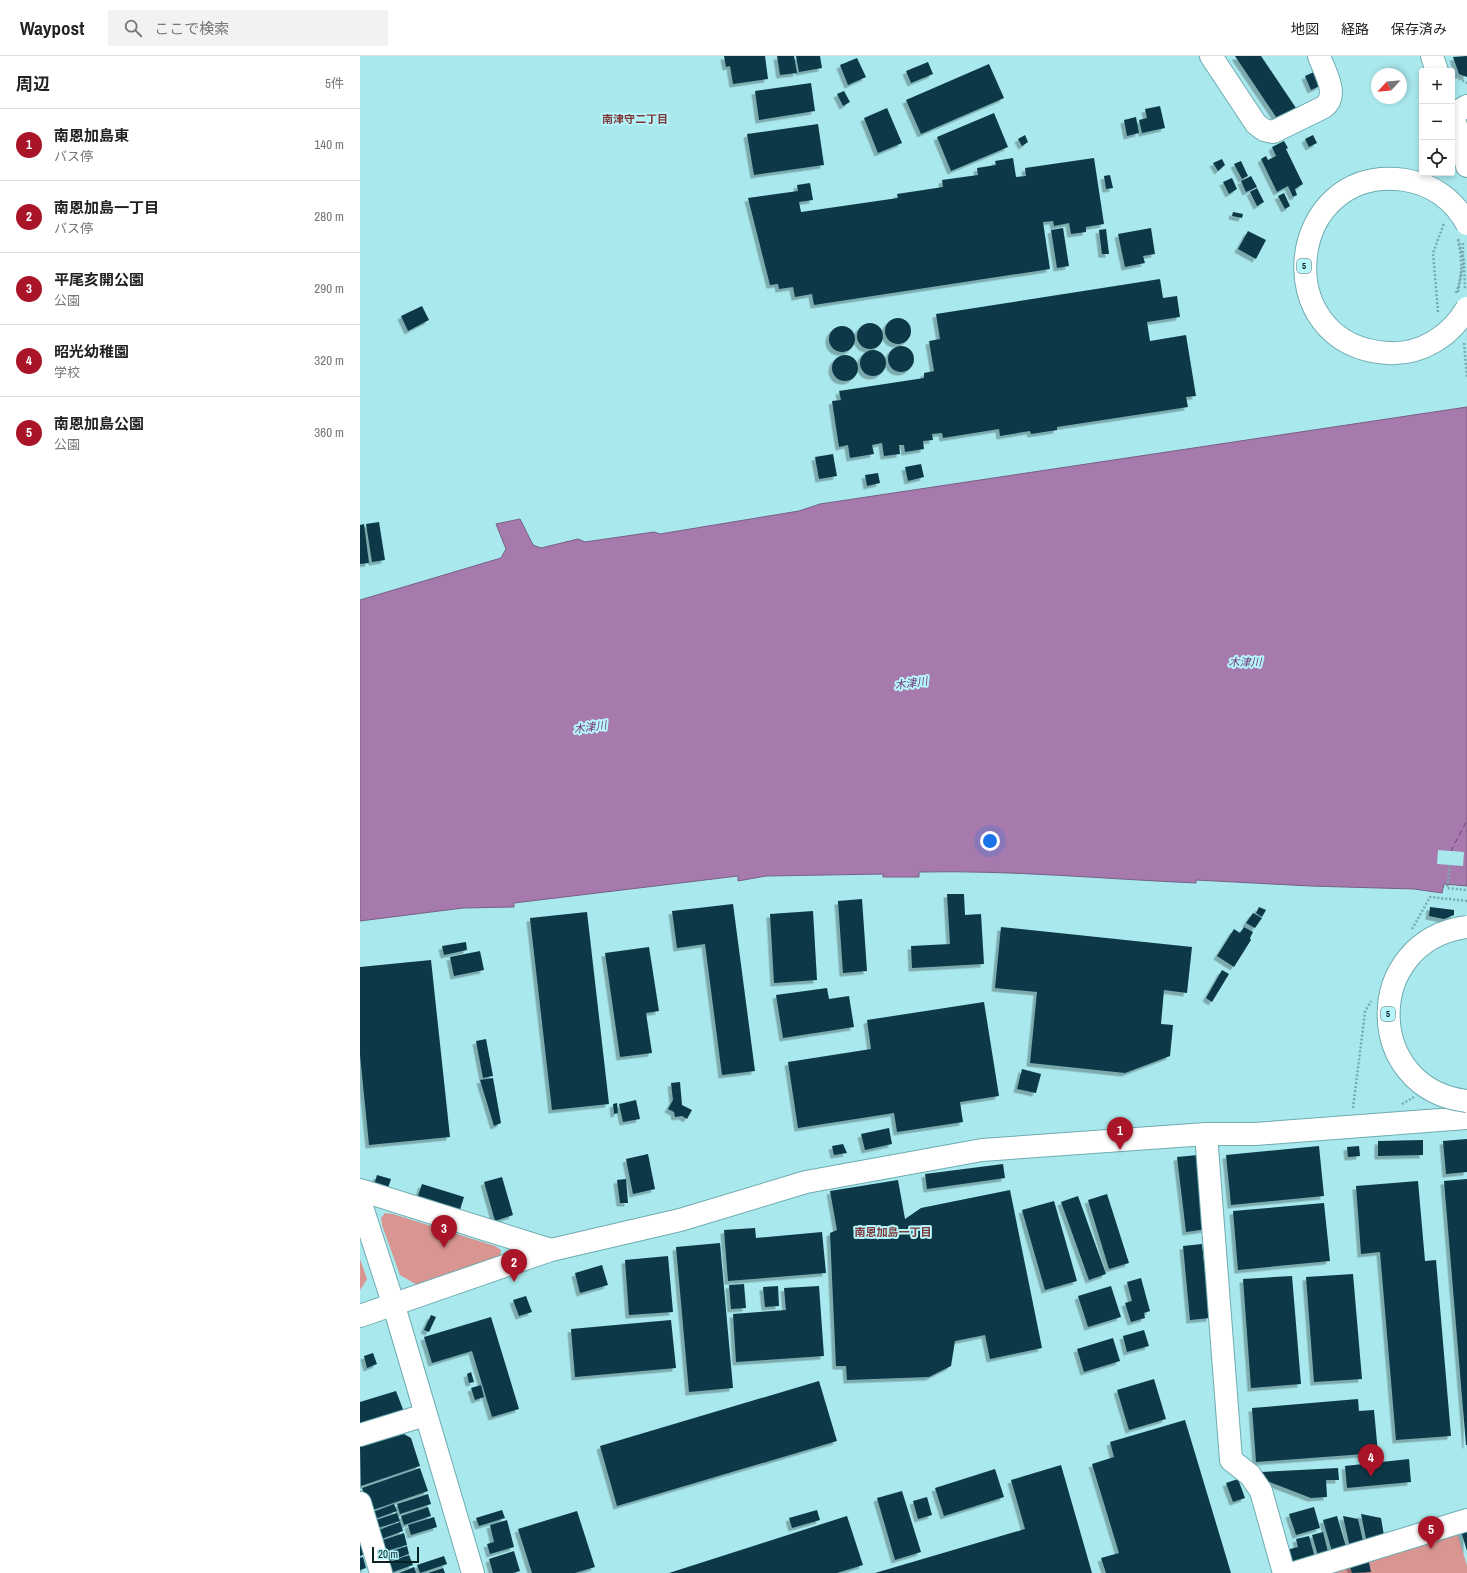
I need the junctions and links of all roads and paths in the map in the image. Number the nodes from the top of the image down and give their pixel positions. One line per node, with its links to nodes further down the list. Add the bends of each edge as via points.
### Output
1 (1211, 56): 2 (street, via 1256,124 1264,130 1273,132 1324,107 1330,101 1332,93)
2 (1319, 56)
3 (1432, 56): 4 (street)
4 (1436, 68)
5 (1457, 110): 6 (street)
6 (1467, 166)
7 (1446, 218): 12 (path, via 1433,253)
8 (1461, 228): 9 (path, bridge); 11 (path, bridge); 11 (street, 5, bridge, via 1450,203 1423,186 1393,180 1366,184 1340,197 1319,219 1308,243 1305,267 1309,291 1323,318 1344,338 1369,349 1394,352 1424,346 1450,329)
9 (1464, 260)
10 (1463, 265): 11 (path, bridge)
11 (1461, 301)
12 (1438, 312)
13 (1450, 865): 14 (path, via 1447,888)
14 (1467, 890)
15 (1467, 901): 17 (path, via 1430,897)
16 (1467, 927): 19 (street, 5, bridge, via 1435,938 1420,947 1407,961 1393,990 1390,1015 1396,1046 1404,1062 1415,1075 1440,1093)
17 (1412, 930)
18 (1372, 1000): 23 (path, via 1365,1012)
19 (1467, 1100)
20 (1467, 1108): 22 (street)
21 (1467, 1118): 22 (street)
22 (1410, 1122): 23 (street)
23 (1351, 1126): 24 (street, via 1255,1134)
24 (1206, 1134): 27 (street, via 982,1150 806,1182 680,1220); 37 (street, via 1231,1460 1250,1475 1261,1491)
25 (360, 1190): 27 (street)
26 (360, 1200): 28 (street)
27 (551, 1250): 28 (street)
28 (394, 1306): 29 (street); 30 (street)
29 (360, 1316)
30 (425, 1415): 31 (street); 36 (street)
31 (360, 1435)
32 (360, 1503): 34 (street)
33 (1467, 1520): 38 (street)
34 (363, 1526): 35 (street)
35 (381, 1573)
36 (473, 1573)
37 (1284, 1573)
38 (1294, 1573)

